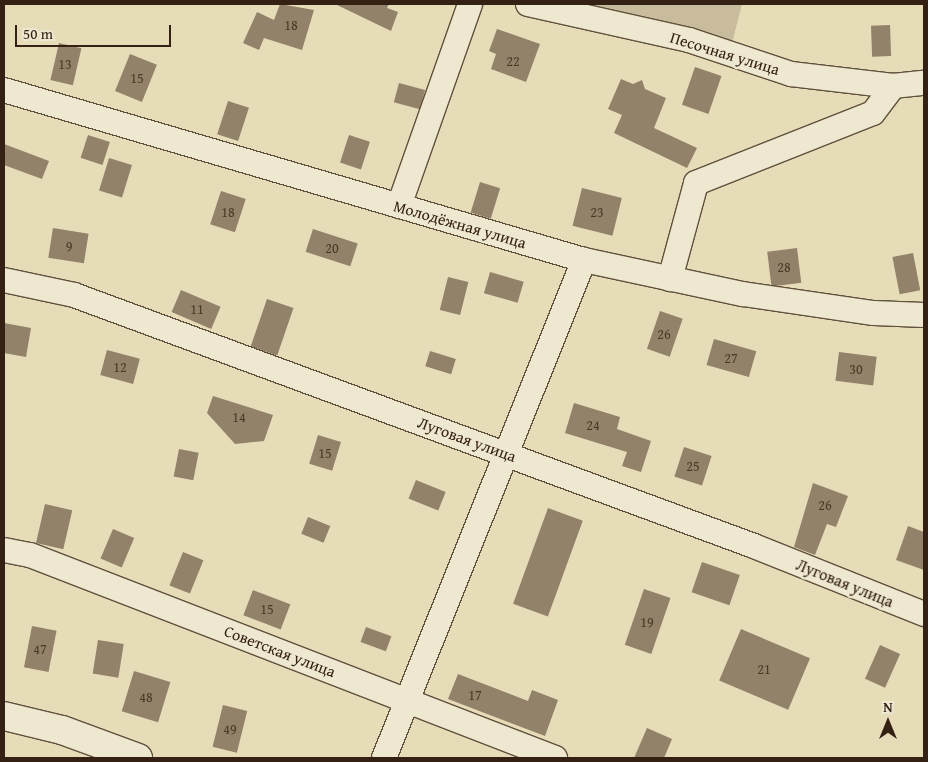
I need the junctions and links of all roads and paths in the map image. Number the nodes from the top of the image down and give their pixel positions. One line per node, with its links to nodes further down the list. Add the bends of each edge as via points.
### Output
1 (470, 4): 6 (street)
2 (528, 4): 4 (street, Песочная улица, via 689,40 792,74)
3 (924, 83): 4 (street, Песочная улица)
4 (894, 86): 8 (street, via 873,114 696,183)
5 (4, 90): 6 (street, Молодёжная улица)
6 (399, 206): 7 (street, Молодёжная улица)
7 (584, 260): 8 (street, Молодёжная улица); 11 (street)
8 (670, 279): 10 (street, Молодёжная улица, via 874,313)
9 (4, 280): 11 (street, Луговая улица, via 74,295)
10 (924, 315)
11 (507, 454): 13 (street, Луговая улица); 14 (street)
12 (4, 550): 14 (street, Советская улица, via 30,555)
13 (924, 614)
14 (408, 701): 17 (street); 18 (street, Советская улица)
15 (4, 716): 16 (main road, via 62,730)
16 (138, 758)
17 (384, 758)
18 (555, 758)

